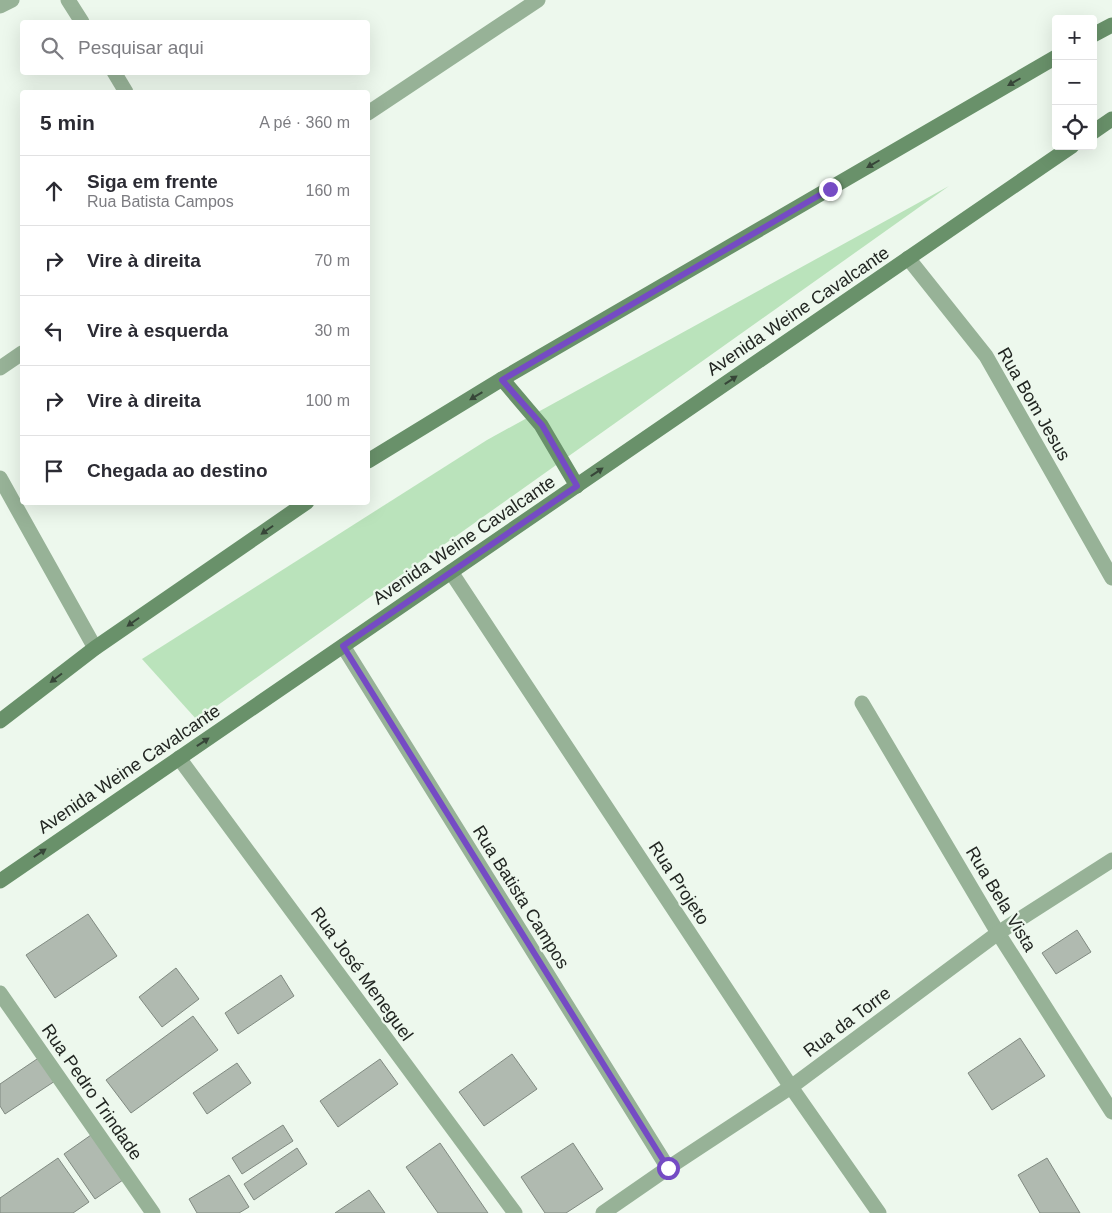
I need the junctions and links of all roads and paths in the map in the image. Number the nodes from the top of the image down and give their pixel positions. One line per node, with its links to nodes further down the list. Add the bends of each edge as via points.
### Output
1 (12, 0): 4 (street)
2 (68, 0): 5 (street)
3 (538, 0): 11 (street)
4 (0, 6)
5 (81, 20)
6 (1112, 24): 7 (main road)
7 (1097, 33)
8 (1052, 59): 18 (main road, one-way to 18)
9 (116, 75): 10 (street)
10 (125, 90)
11 (370, 112)
12 (1112, 119): 13 (main road)
13 (1097, 129)
14 (1066, 150): 15 (main road, Avenida Weine Cavalcante)
15 (908, 258): 21 (main road, Avenida Weine Cavalcante, one-way to 15); 24 (street, Rua Bom Jesus, via 986,356)
16 (20, 354): 17 (street)
17 (0, 368)
18 (502, 380): 19 (main road, one-way to 19); 21 (main road, via 542,425)
19 (370, 461)
20 (0, 478): 26 (street)
21 (577, 486): 23 (main road, Avenida Weine Cavalcante)
22 (303, 505): 26 (main road, one-way to 26)
23 (451, 572): 25 (main road, Avenida Weine Cavalcante); 34 (street, Rua Projeto)
24 (1112, 578)
25 (343, 646): 29 (main road, Avenida Weine Cavalcante, one-way to 25); 36 (street, Rua Batista Campos)
26 (95, 648): 28 (main road, one-way to 28)
27 (862, 703): 32 (street, Rua Bela Vista)
28 (0, 721)
29 (180, 758): 31 (main road, Avenida Weine Cavalcante, one-way to 29); 38 (street, Rua José Meneguel)
30 (1112, 860): 32 (street, Rua da Torre)
31 (0, 881)
32 (998, 933): 34 (street, Rua da Torre); 35 (street, Rua Bela Vista)
33 (0, 993): 37 (street, Rua Pedro Trindade)
34 (791, 1087): 36 (street, Rua da Torre); 40 (street, Rua Projeto)
35 (1112, 1112)
36 (668, 1168): 39 (street, Rua da Torre)
37 (153, 1213)
38 (515, 1213)
39 (603, 1213)
40 (879, 1213)

